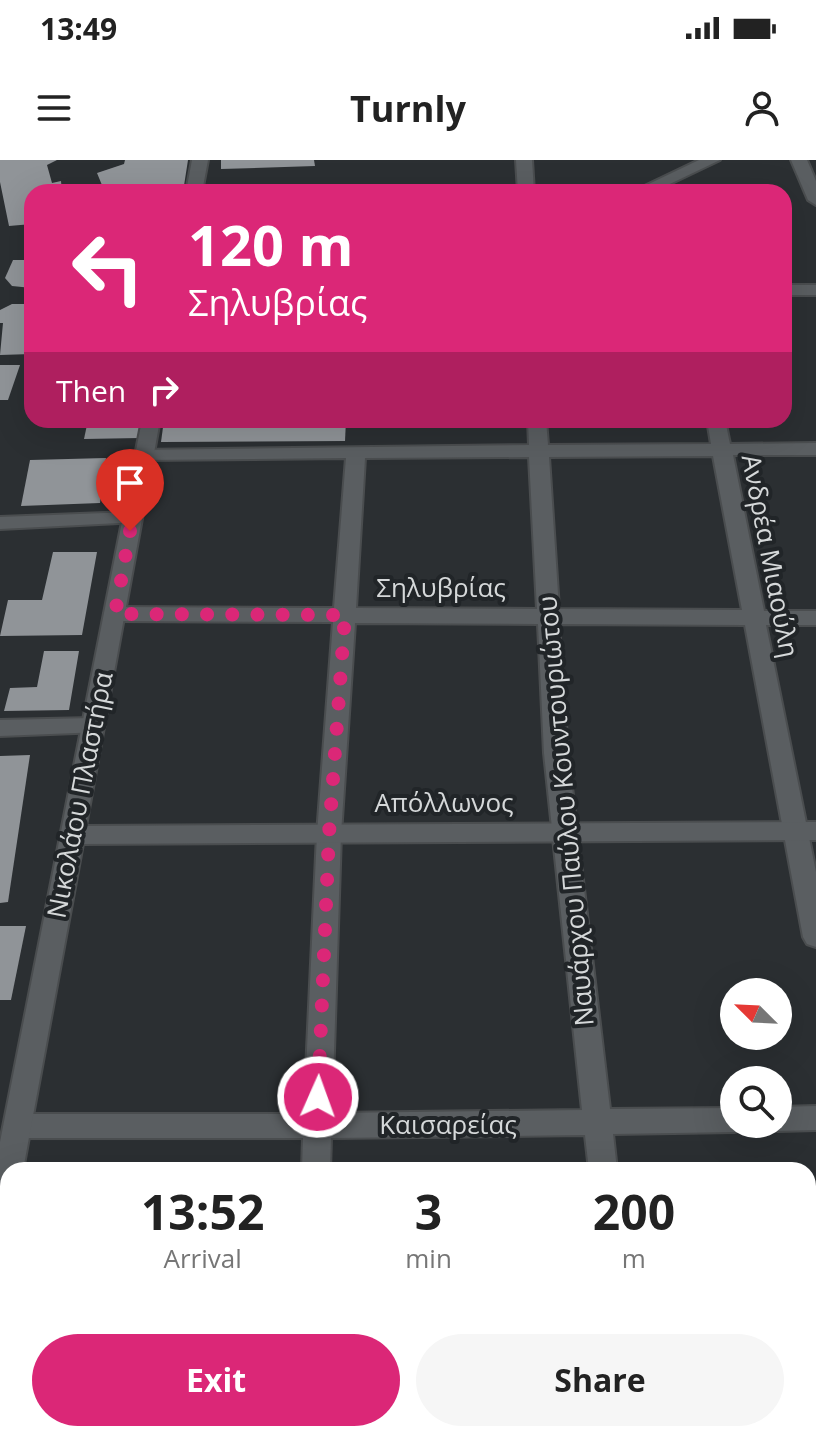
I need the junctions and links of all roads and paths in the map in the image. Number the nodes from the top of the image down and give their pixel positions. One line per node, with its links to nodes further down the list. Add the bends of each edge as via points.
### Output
1 (200, 160): 5 (street)
2 (524, 160): 6 (street)
3 (712, 160): 7 (street)
4 (799, 160): 8 (street)
5 (196, 184)
6 (526, 184)
7 (658, 184)
8 (816, 200)
9 (792, 290): 10 (street)
10 (816, 290)
11 (149, 428): 18 (street, Νικολάου Πλαστήρα)
12 (537, 428): 16 (street, Ναυάρχου Παύλου Κουντουριώτου)
13 (718, 428): 14 (street, Ανδρέα Μιαούλη)
14 (722, 449): 15 (street); 16 (street); 24 (street, Ανδρέα Μιαούλη)
15 (816, 449)
16 (538, 451): 17 (street); 23 (street, Ναυάρχου Παύλου Κουντουριώτου)
17 (356, 452): 18 (street); 22 (street)
18 (144, 454): 19 (street, Νικολάου Πλαστήρα)
19 (132, 518): 20 (street); 21 (street, Νικολάου Πλαστήρα)
20 (0, 523)
21 (115, 614): 22 (street, Σηλυβρίας); 26 (street, Νικολάου Πλαστήρα)
22 (345, 615): 23 (street, Σηλυβρίας); 30 (street)
23 (547, 616): 24 (street, Σηλυβρίας); 29 (street, Ναυάρχου Παύλου Κουντουριώτου)
24 (753, 618): 25 (street, Σηλυβρίας); 28 (street, Ανδρέα Μιαούλη)
25 (816, 618)
26 (93, 726): 27 (street); 31 (street, Νικολάου Πλαστήρα)
27 (0, 728)
28 (805, 831): 29 (street, Απόλλωνος); 32 (street, Ανδρέα Μιαούλη)
29 (564, 832): 30 (street, Απόλλωνος); 36 (street, Ναυάρχου Παύλου Κουντουριώτου)
30 (329, 834): 31 (street, Απόλλωνος); 38 (street)
31 (72, 835): 37 (street, Νικολάου Πλαστήρα)
32 (816, 937)
33 (816, 1118): 34 (street)
34 (792, 1119)
35 (720, 1120): 36 (street, Καισαρείας)
36 (597, 1124): 38 (street, Καισαρείας); 41 (street, Ναυάρχου Παύλου Κουντουριώτου)
37 (18, 1126): 38 (street, Καισαρείας); 39 (street, Νικολάου Πλαστήρα)
38 (317, 1126): 40 (street)
39 (11, 1162)
40 (316, 1162)
41 (602, 1162)

